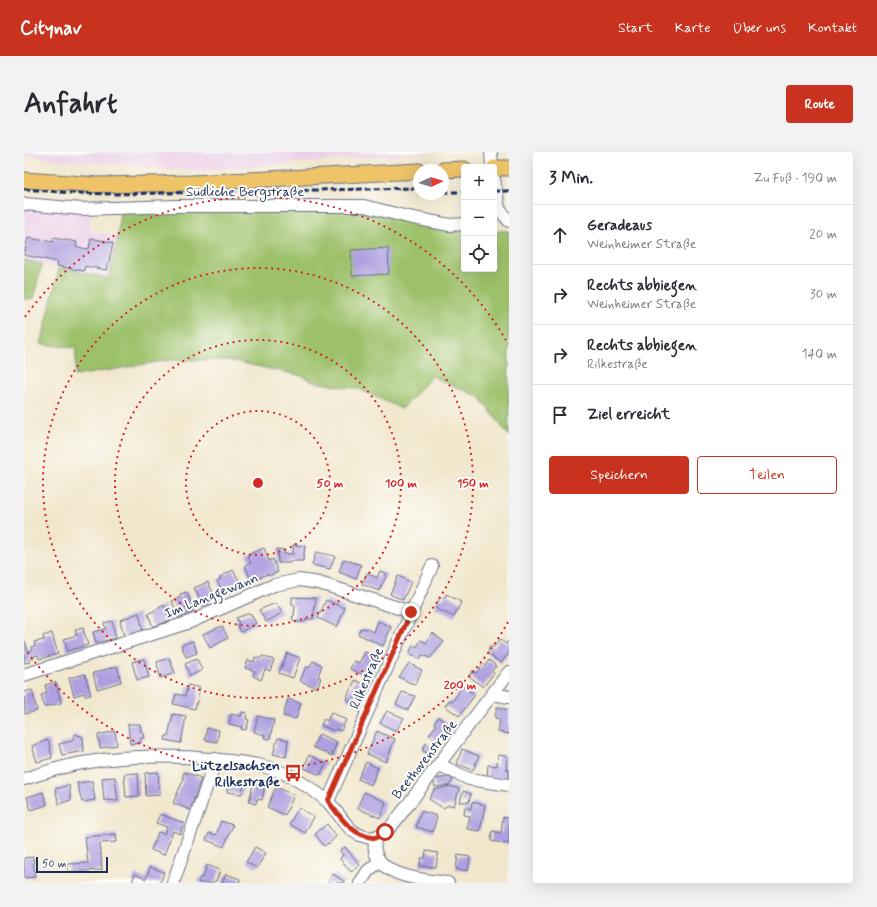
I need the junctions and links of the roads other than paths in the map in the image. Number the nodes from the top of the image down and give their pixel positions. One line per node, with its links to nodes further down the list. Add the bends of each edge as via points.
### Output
1 (491, 152): 2 (street)
2 (493, 164)
3 (497, 167): 4 (main road)
4 (509, 168)
5 (461, 169): 6 (main road)
6 (449, 170)
7 (413, 171): 8 (main road, via 191,183 99,185)
8 (24, 180)
9 (497, 197): 11 (street)
10 (24, 204): 12 (street, Südliche Bergstraße, via 82,209 364,206 408,218 450,225)
11 (499, 219): 13 (street)
12 (461, 224)
13 (509, 227)
14 (432, 566): 15 (street, Rilkestraße)
15 (411, 612): 17 (street, Im Langgewann, via 319,583 299,580 274,585 190,622); 24 (street, Rilkestraße)
16 (509, 672): 18 (street, Beethovenstraße)
17 (24, 675)
18 (493, 694): 19 (street); 21 (street, Beethovenstraße)
19 (509, 697)
20 (216, 759): 22 (street, via 189,756 129,756 81,763); 24 (street, via 249,762 290,776); 27 (street)
21 (440, 765): 23 (street, via 469,779); 25 (street, Beethovenstraße, via 390,827)
22 (24, 779)
23 (509, 785)
24 (328, 801): 25 (street, via 351,830)
25 (375, 838): 26 (street, via 375,850)
26 (380, 861): 28 (street, via 368,871); 29 (street, via 391,870 410,878)
27 (173, 883)
28 (360, 883)
29 (448, 883)

